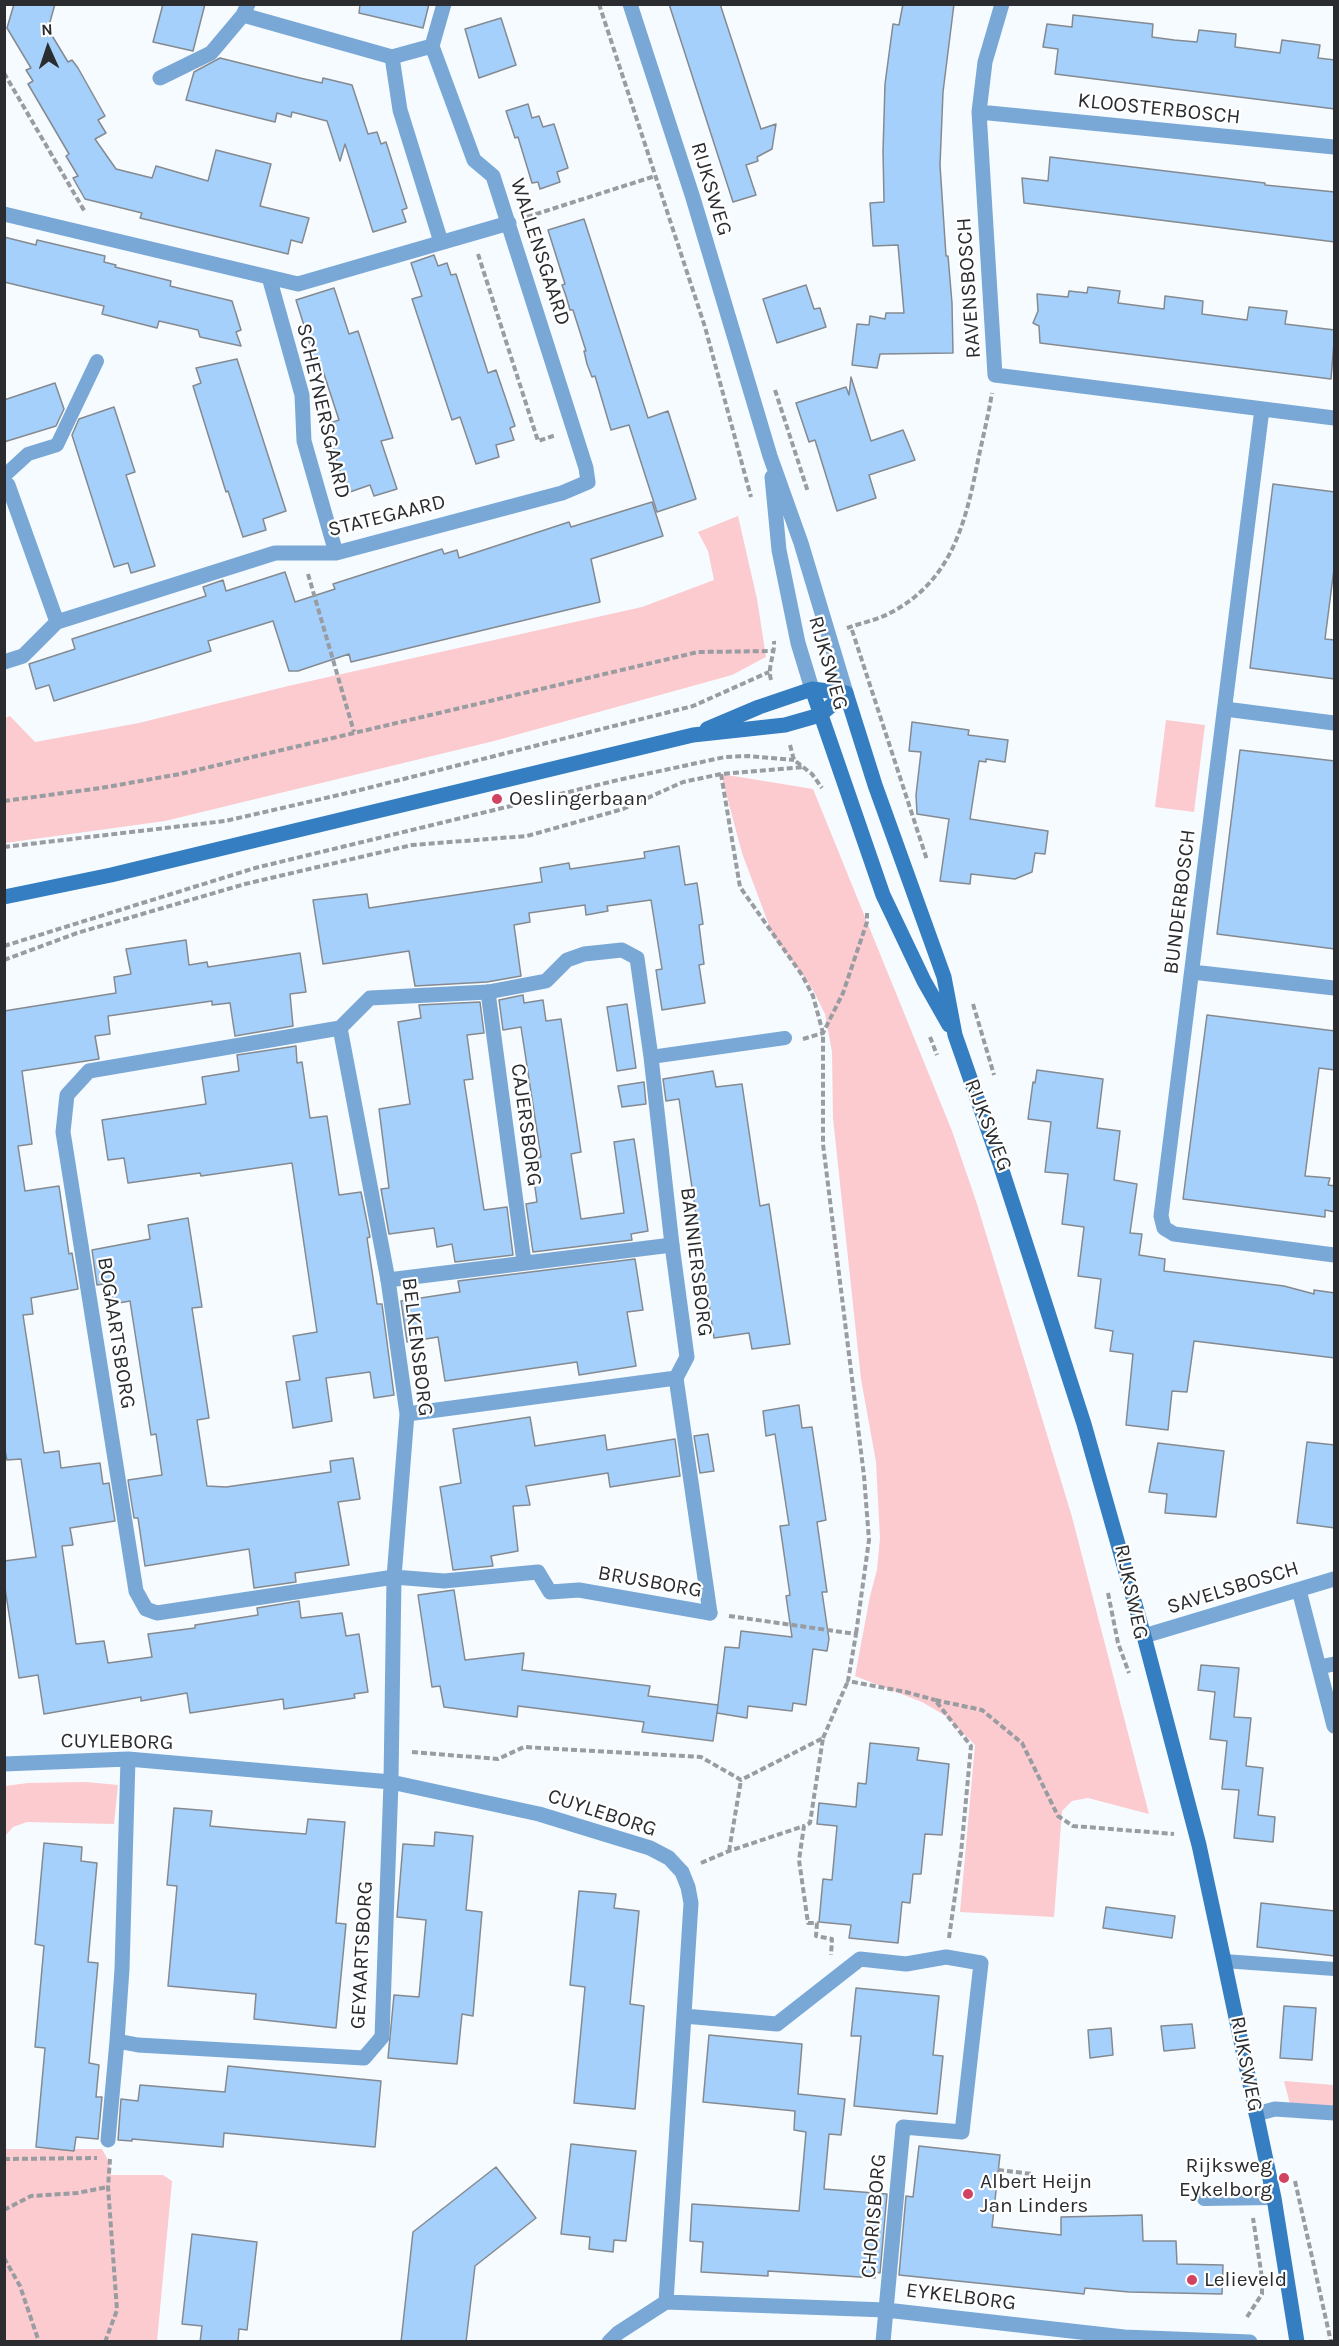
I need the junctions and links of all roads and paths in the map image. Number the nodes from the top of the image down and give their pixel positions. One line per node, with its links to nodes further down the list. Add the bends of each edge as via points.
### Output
1 (444, 4): 6 (street)
2 (599, 4): 12 (path)
3 (630, 4): 24 (street, RIJKSWEG)
4 (1002, 4): 10 (street, RAVENSBOSCH, via 985,62)
5 (246, 10): 7 (street); 9 (street, via 211,53)
6 (432, 46): 7 (street); 14 (street, WALLENSGAARD, via 474,160 493,176)
7 (392, 57): 17 (street, via 400,111)
8 (4, 72): 15 (path, via 88,216)
9 (160, 78)
10 (979, 112): 11 (street, KLOOSTERBOSCH); 20 (street, RAVENSBOSCH)
11 (1335, 147)
12 (656, 176): 14 (path); 28 (path, via 705,327)
13 (4, 214): 15 (street)
14 (509, 223): 16 (street); 23 (street, WALLENSGAARD)
15 (83, 232): 18 (street)
16 (472, 233): 17 (street); 23 (path, via 538,441)
17 (441, 242): 18 (street, via 298,284)
18 (269, 277): 30 (street, SCHEYNERSGAARD, via 302,395 304,441)
19 (97, 362): 25 (lane, via 57,445 28,454)
20 (995, 375): 21 (street, RAVENSBOSCH); 42 (path, via 968,509 953,550 920,594 889,614 851,627)
21 (1262, 409): 22 (street, RAVENSBOSCH); 37 (street, BUNDERBOSCH)
22 (1335, 417)
23 (574, 430): 27 (street, WALLENSGAARD)
24 (771, 456): 35 (street, RIJKSWEG, via 778,550); 36 (street, RIJKSWEG)
25 (4, 476)
26 (4, 482): 31 (street)
27 (588, 482): 30 (street, STATEGAARD, via 562,493)
28 (751, 499)
29 (302, 553): 30 (street, STATEGAARD); 31 (street, STATEGAARD, via 275,553); 40 (path)
30 (336, 553)
31 (57, 622): 33 (street, STATEGAARD, via 23,656)
32 (772, 632): 40 (path, via 774,651 699,652)
33 (4, 662)
34 (769, 672): 47 (path, via 693,706 352,792 225,820)
35 (812, 688): 36 (main road); 38 (main road, RIJKSWEG); 41 (main road)
36 (846, 693): 38 (main road); 58 (main road, RIJKSWEG, via 944,977)
37 (1225, 709): 39 (street); 52 (street, BUNDERBOSCH)
38 (820, 715): 41 (main road, via 784,725); 58 (main road, RIJKSWEG, via 884,895 924,981)
39 (1335, 723)
40 (354, 732): 46 (path, via 180,774)
41 (693, 735): 48 (main road, via 111,875)
42 (889, 742)
43 (794, 760): 50 (path, via 725,757 618,780 255,868)
44 (805, 767): 45 (path)
45 (721, 774): 51 (path, via 683,783 622,809 527,836 412,845 245,884 77,933); 57 (path, via 740,887 802,975 813,996)
46 (4, 801)
47 (4, 847)
48 (4, 897)
49 (866, 906): 57 (path, via 867,922)
50 (4, 946)
51 (4, 960)
52 (1192, 972): 53 (street); 63 (street, BUNDERBOSCH, via 1161,1216 1164,1228 1174,1234)
53 (1335, 988)
54 (488, 992): 55 (street, BANNIERSBORG, via 370,998); 60 (street, BANNIERSBORG, via 546,981 567,960 584,954 621,950 637,958); 64 (street, CAJERSBORG)
55 (340, 1028): 65 (street, BELKENSBORG); 68 (street, BOGAARTSBORG, via 89,1071 67,1095 63,1132 136,1591 146,1609 158,1613)
56 (926, 1028): 61 (path, RIJKSWEG)
57 (823, 1034): 59 (path); 73 (path, via 823,1144 869,1540)
58 (955, 1035): 74 (main road, RIJKSWEG, via 1084,1424)
59 (785, 1038): 60 (lane)
60 (651, 1057): 62 (street, BANNIERSBORG)
61 (939, 1060)
62 (672, 1245): 64 (street); 66 (street, BANNIERSBORG, via 687,1357)
63 (1335, 1255)
64 (524, 1262): 65 (street)
65 (388, 1280): 67 (street, BELKENSBORG)
66 (676, 1378): 67 (street); 72 (street, BRUSBORG)
67 (407, 1414): 68 (street, BELKENSBORG)
68 (394, 1577): 72 (street, BRUSBORG, via 444,1581 538,1572 550,1592 579,1590); 81 (street, BELKENSBORG)
69 (1335, 1579): 70 (street, SAVELSBOSCH)
70 (1299, 1590): 74 (street, SAVELSBOSCH); 75 (street)
71 (1108, 1591): 77 (path, RIJKSWEG, via 1118,1643)
72 (710, 1613): 73 (path)
73 (856, 1634): 76 (path)
74 (1144, 1636): 91 (main road, RIJKSWEG, via 1199,1845)
75 (1327, 1666): 79 (street)
76 (848, 1681): 78 (path); 80 (path)
77 (1133, 1682)
78 (934, 1700): 86 (path, via 982,1710 1022,1743 1058,1816 1073,1826 1175,1834); 90 (path, via 971,1746)
79 (1335, 1726)
80 (823, 1738): 84 (path); 87 (path, via 810,1823)
81 (391, 1750): 84 (path, via 498,1760 524,1747 702,1756); 85 (street, BELKENSBORG)
82 (128, 1759): 83 (street, CUYLEBORG); 85 (street, CUYLEBORG); 95 (street)
83 (4, 1764)
84 (741, 1780): 88 (path)
85 (391, 1782): 89 (street, CUYLEBORG, via 539,1814 650,1848 669,1858); 95 (street, GEYAARTSBORG, via 382,2037 364,2058 138,2045)
86 (1172, 1823)
87 (804, 1826): 88 (path); 93 (path, via 799,1860 808,1923 817,1923 816,1936 832,1939)
88 (729, 1851): 89 (path)
89 (682, 1872): 94 (street, via 691,1903)
90 (946, 1957): 93 (street, via 906,1964 860,1959); 110 (street, CHORISBORG, via 981,1963 962,2132 903,2127)
91 (1224, 1961): 92 (lane); 97 (main road, RIJKSWEG)
92 (1335, 1970)
93 (830, 1983): 94 (street, via 777,2024)
94 (684, 2016): 109 (street)
95 (117, 2040): 98 (street)
96 (1335, 2113): 97 (street, via 1275,2109)
97 (1256, 2114): 104 (main road, RIJKSWEG)
98 (108, 2140): 103 (path)
99 (98, 2158): 100 (path)
100 (4, 2159)
101 (998, 2170): 102 (path)
102 (1032, 2174)
103 (108, 2187): 107 (path, via 31,2196); 113 (path, via 117,2310)
104 (1274, 2198): 106 (lane); 117 (main road, RIJKSWEG)
105 (1204, 2199): 106 (lane)
106 (1250, 2199): 111 (path, via 1262,2294)
107 (4, 2210)
108 (4, 2258): 112 (path, via 20,2286)
109 (666, 2302): 110 (street, EYKELBORG); 114 (street)
110 (886, 2310): 115 (street, CHORISBORG); 116 (street, EYKELBORG, via 1124,2337)
111 (1248, 2317)
112 (39, 2342)
113 (105, 2342)
114 (609, 2342)
115 (883, 2342)
116 (1250, 2342)
117 (1297, 2342)

